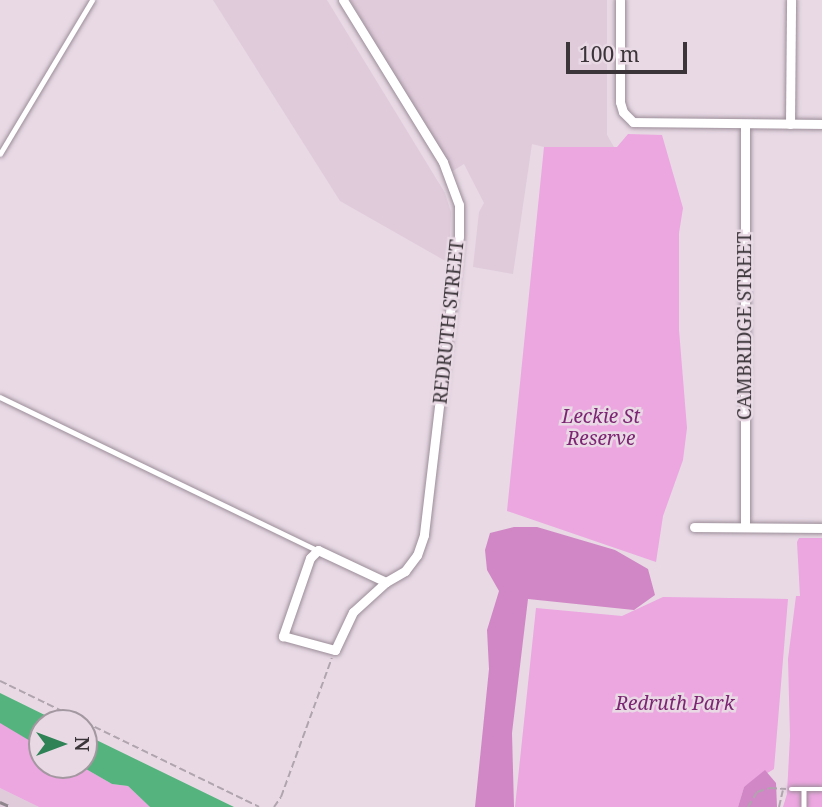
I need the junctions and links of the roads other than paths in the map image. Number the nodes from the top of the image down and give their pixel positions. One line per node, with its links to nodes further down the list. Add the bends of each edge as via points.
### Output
1 (92, 0): 8 (lane)
2 (343, 0): 14 (street, REDRUTH STREET, via 443,162 459,205 424,535 412,564)
3 (620, 0): 7 (street, via 620,102 627,117 643,125)
4 (791, 0): 5 (street)
5 (790, 124): 6 (street); 7 (street)
6 (822, 124)
7 (745, 125): 11 (street, CAMBRIDGE STREET)
8 (0, 154)
9 (0, 397): 13 (lane)
10 (694, 527): 11 (street)
11 (745, 527): 12 (street)
12 (822, 528)
13 (318, 551): 14 (street); 14 (street, REDRUTH STREET, via 310,558 283,636 335,650 353,612)
14 (386, 582)
15 (791, 789): 16 (lane)
16 (804, 789): 17 (lane); 18 (lane)
17 (822, 789)
18 (804, 807)

